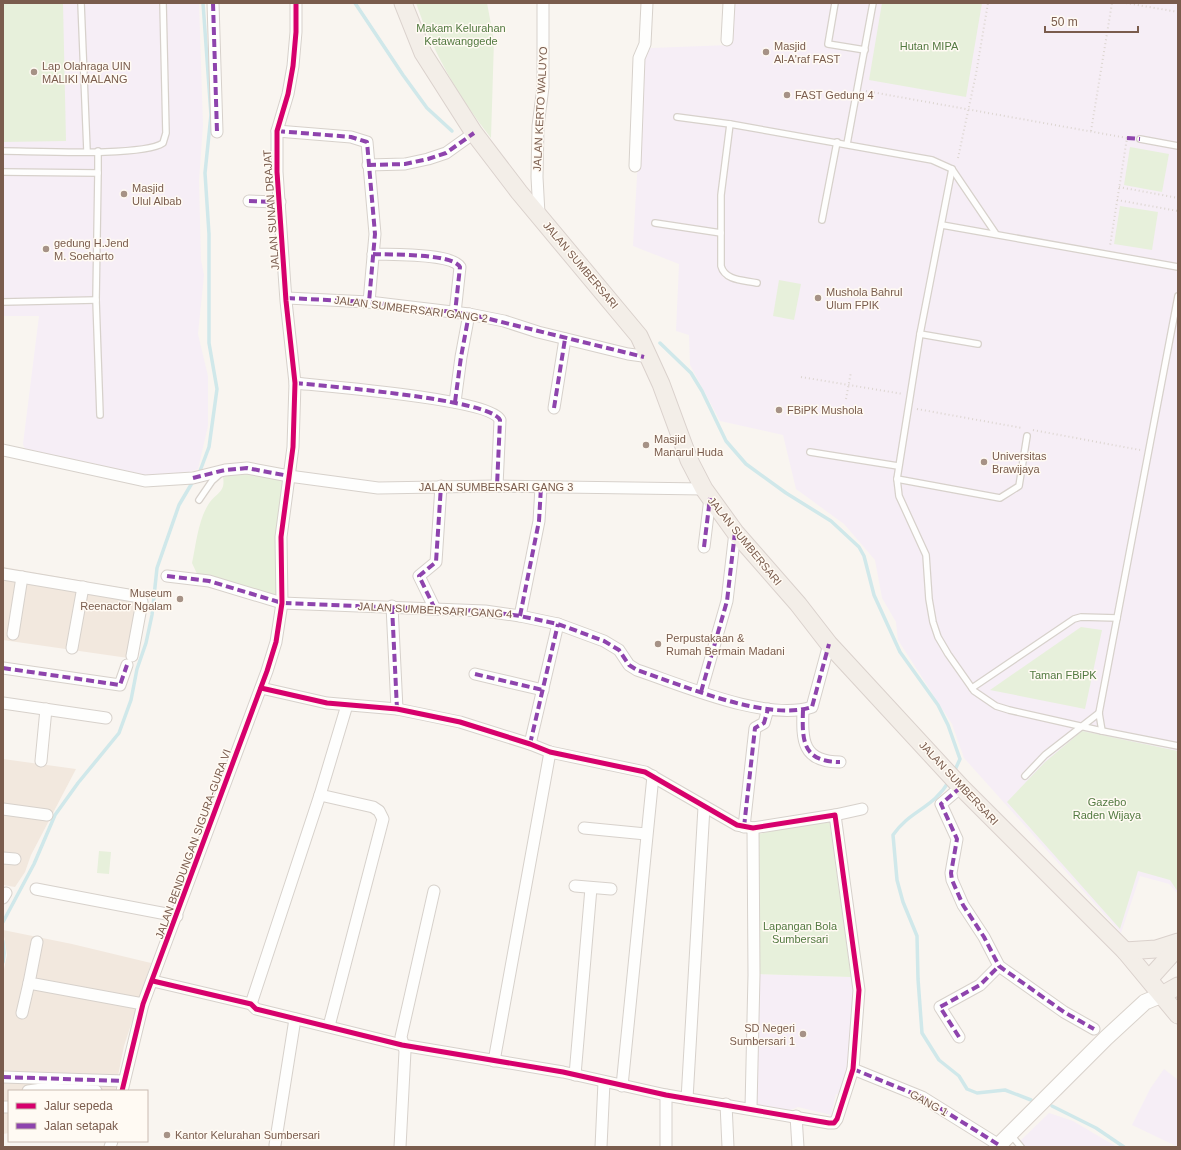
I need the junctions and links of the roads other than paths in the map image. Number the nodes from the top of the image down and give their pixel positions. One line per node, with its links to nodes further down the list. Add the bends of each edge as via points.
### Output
1 (82, 3): 23 (lane)
2 (163, 3): 24 (lane, via 166,133 163,144 148,149)
3 (213, 3): 16 (street)
4 (296, 3): 15 (street, JALAN SUNAN DRAJAT, via 292,73)
5 (543, 3): 32 (street, JALAN KERTO WALUYO, via 543,87 538,126 537,169)
6 (647, 3): 26 (street, via 645,44 639,58)
7 (729, 3): 11 (street)
8 (835, 3): 12 (lane, via 828,44)
9 (873, 3): 12 (lane)
10 (404, 4): 17 (main road, JALAN SUMBERSARI, via 424,53)
11 (727, 40)
12 (865, 50): 20 (lane)
13 (678, 117): 14 (lane)
14 (730, 124): 19 (lane); 36 (lane, via 721,195)
15 (277, 131): 25 (street, via 364,140 367,142); 31 (street, JALAN SUNAN DRAJAT)
16 (217, 132)
17 (470, 136): 25 (street, via 452,149 428,160 405,164); 32 (main road, JALAN SUMBERSARI)
18 (1140, 139): 21 (lane)
19 (837, 142): 20 (lane); 33 (lane)
20 (847, 144): 27 (lane, via 932,160)
21 (1178, 146)
22 (3, 151): 23 (lane)
23 (87, 151): 24 (lane)
24 (98, 152): 29 (lane)
25 (368, 165): 38 (street, via 374,220)
26 (635, 166)
27 (952, 169): 35 (lane); 37 (lane)
28 (3, 172): 29 (lane)
29 (98, 173): 43 (lane)
30 (249, 201): 31 (street)
31 (280, 202): 42 (street, JALAN SUNAN DRAJAT)
32 (529, 203): 51 (main road, JALAN SUMBERSARI, via 624,316 639,336)
33 (822, 220)
34 (655, 223): 36 (lane)
35 (942, 225): 37 (lane); 48 (lane)
36 (721, 233): 40 (lane, via 723,272 730,277)
37 (996, 234): 39 (lane)
38 (373, 254): 45 (street); 46 (street, via 441,258 456,262 460,267)
39 (1178, 267)
40 (757, 282)
41 (1178, 296): 78 (lane)
42 (287, 298): 45 (street, JALAN SUMBERSARI GANG 2); 52 (street)
43 (96, 300): 44 (lane); 55 (lane)
44 (3, 302)
45 (369, 302): 46 (street, JALAN SUMBERSARI GANG 2)
46 (455, 313): 47 (street, JALAN SUMBERSARI GANG 2)
47 (469, 314): 49 (street, JALAN SUMBERSARI GANG 2, via 504,321); 53 (street)
48 (920, 334): 50 (lane); 59 (lane)
49 (565, 339): 51 (street, JALAN SUMBERSARI GANG 2); 54 (street)
50 (978, 344)
51 (647, 357): 66 (main road, JALAN SUMBERSARI, via 689,460)
52 (295, 383): 53 (street); 61 (street, via 293,447)
53 (455, 402): 64 (street, via 499,416)
54 (554, 408)
55 (100, 415)
56 (1027, 436): 62 (lane, via 1019,486 1000,498)
57 (3, 450): 60 (street, JALAN SUMBERSARI GANG 3, via 139,480 193,478)
58 (810, 452): 59 (lane)
59 (898, 466): 62 (lane)
60 (225, 470): 61 (street, JALAN SUMBERSARI GANG 3, via 247,468); 67 (lane, via 212,481)
61 (289, 476): 63 (street, JALAN SUMBERSARI GANG 3, via 378,488); 74 (street, JALAN BENDUNGAN SIGURA-GURA VI, via 281,537)
62 (897, 479): 86 (lane, via 899,496 926,555 933,622 948,654)
63 (441, 486): 64 (street, JALAN SUMBERSARI GANG 3); 76 (street, via 436,562 419,576)
64 (497, 486): 65 (street, JALAN SUMBERSARI GANG 3)
65 (541, 487): 66 (street, JALAN SUMBERSARI GANG 3); 77 (street, via 539,522)
66 (707, 494): 68 (main road, JALAN SUMBERSARI); 69 (street)
67 (199, 500)
68 (735, 532): 81 (main road, JALAN SUMBERSARI); 88 (street, via 727,601)
69 (704, 547)
70 (3, 574): 72 (street)
71 (167, 576): 74 (street, JALAN SUMBERSARI GANG 4, via 209,582)
72 (22, 577): 73 (street); 80 (street)
73 (82, 587): 82 (street); 83 (street, via 142,599 130,661 120,685)
74 (282, 603): 75 (street, JALAN SUMBERSARI GANG 4); 85 (street, JALAN BENDUNGAN SIGURA-GURA VI, via 276,642)
75 (392, 606): 76 (street, JALAN SUMBERSARI GANG 4); 92 (street)
76 (435, 609): 77 (street, JALAN SUMBERSARI GANG 4, via 484,611)
77 (520, 616): 79 (street, JALAN SUMBERSARI GANG 4)
78 (1117, 618): 86 (lane, via 1081,617 1074,620); 95 (lane)
79 (558, 624): 87 (street); 88 (street, JALAN SUMBERSARI GANG 4, via 604,641 619,650 629,665 637,670)
80 (13, 634)
81 (829, 644): 94 (street, via 812,707); 106 (main road, JALAN SUMBERSARI)
82 (72, 648)
83 (3, 668)
84 (475, 674): 87 (street)
85 (261, 688): 90 (street); 123 (street, JALAN BENDUNGAN SIGURA-GURA VI)
86 (972, 688): 97 (lane, via 996,706)
87 (543, 690): 99 (street)
88 (701, 692): 93 (street, JALAN SUMBERSARI GANG 4)
89 (3, 703): 91 (street)
90 (347, 705): 92 (street); 107 (street)
91 (46, 709): 96 (street); 102 (street)
92 (397, 709): 99 (street, via 460,722)
93 (768, 709): 94 (street, JALAN SUMBERSARI GANG 4); 113 (street, via 764,723 755,728)
94 (803, 710): 103 (street, via 804,741 809,752 825,760)
95 (1099, 712): 97 (lane); 98 (lane)
96 (106, 718)
97 (1080, 726): 98 (lane); 105 (lane, via 1045,755)
98 (1102, 731): 100 (lane)
99 (530, 744): 101 (street)
100 (1178, 746)
101 (550, 752): 104 (street, via 645,772); 144 (street)
102 (40, 761)
103 (840, 762)
104 (653, 776): 108 (street); 115 (street)
105 (1025, 776)
106 (955, 780): 127 (main road, JALAN SUMBERSARI); 128 (street, via 941,804 957,839 952,880 963,905)
107 (320, 795): 136 (street); 140 (street, via 372,807 379,810 382,819)
108 (704, 807): 113 (street, via 738,825); 154 (street)
109 (3, 809): 111 (street)
110 (862, 809): 112 (street)
111 (47, 815)
112 (835, 815): 113 (street); 145 (street, via 859,990)
113 (748, 827): 156 (street, via 754,975)
114 (584, 828): 115 (street)
115 (646, 834): 150 (street)
116 (3, 858): 117 (street)
117 (15, 859)
118 (575, 886): 119 (street)
119 (591, 888): 121 (street); 146 (street)
120 (36, 889): 123 (street)
121 (611, 889)
122 (434, 892): 143 (street, via 401,1037)
123 (177, 916): 130 (street, JALAN BENDUNGAN SIGURA-GURA VI)
124 (37, 942): 131 (street)
125 (1178, 942): 127 (main road, via 1156,949)
126 (1178, 947): 129 (main road)
127 (1125, 951): 129 (main road, JALAN SUMBERSARI)
128 (999, 966): 141 (street, via 1064,1012); 142 (street, via 980,985 940,1007)
129 (1148, 979): 133 (main road, JALAN SUMBERSARI); 134 (main road)
130 (153, 981): 135 (street, JALAN BENDUNGAN SIGURA-GURA VI); 136 (street)
131 (29, 983): 135 (street); 137 (street)
132 (1178, 986): 133 (main road)
133 (1162, 995): 134 (main road); 138 (main road, JALAN SUMBERSARI)
134 (1145, 1002): 158 (main road)
135 (143, 1004): 149 (street, JALAN BENDUNGAN SIGURA-GURA VI)
136 (251, 1004): 139 (street, via 256,1009)
137 (22, 1013)
138 (1178, 1016)
139 (295, 1019): 140 (street); 159 (street)
140 (330, 1026): 143 (street)
141 (1094, 1029)
142 (959, 1037)
143 (402, 1045): 144 (street); 161 (street, via 405,1051)
144 (494, 1061): 146 (street)
145 (853, 1069): 157 (street, via 834,1123); 160 (street, GANG 1, via 922,1097)
146 (575, 1075): 148 (street)
147 (3, 1077): 149 (street)
148 (604, 1082): 150 (street); 162 (street)
149 (123, 1086)
150 (622, 1086): 153 (street)
151 (35, 1090): 152 (street)
152 (69, 1090)
153 (666, 1095): 154 (street); 163 (street)
154 (687, 1098): 155 (street)
155 (726, 1104): 156 (street); 164 (street)
156 (751, 1108): 157 (street)
157 (796, 1116): 165 (street)
158 (1010, 1134): 160 (main road); 166 (lane)
159 (275, 1145)
160 (998, 1146)
161 (400, 1147)
162 (601, 1147)
163 (666, 1147)
164 (728, 1147)
165 (798, 1147)
166 (1021, 1147)

